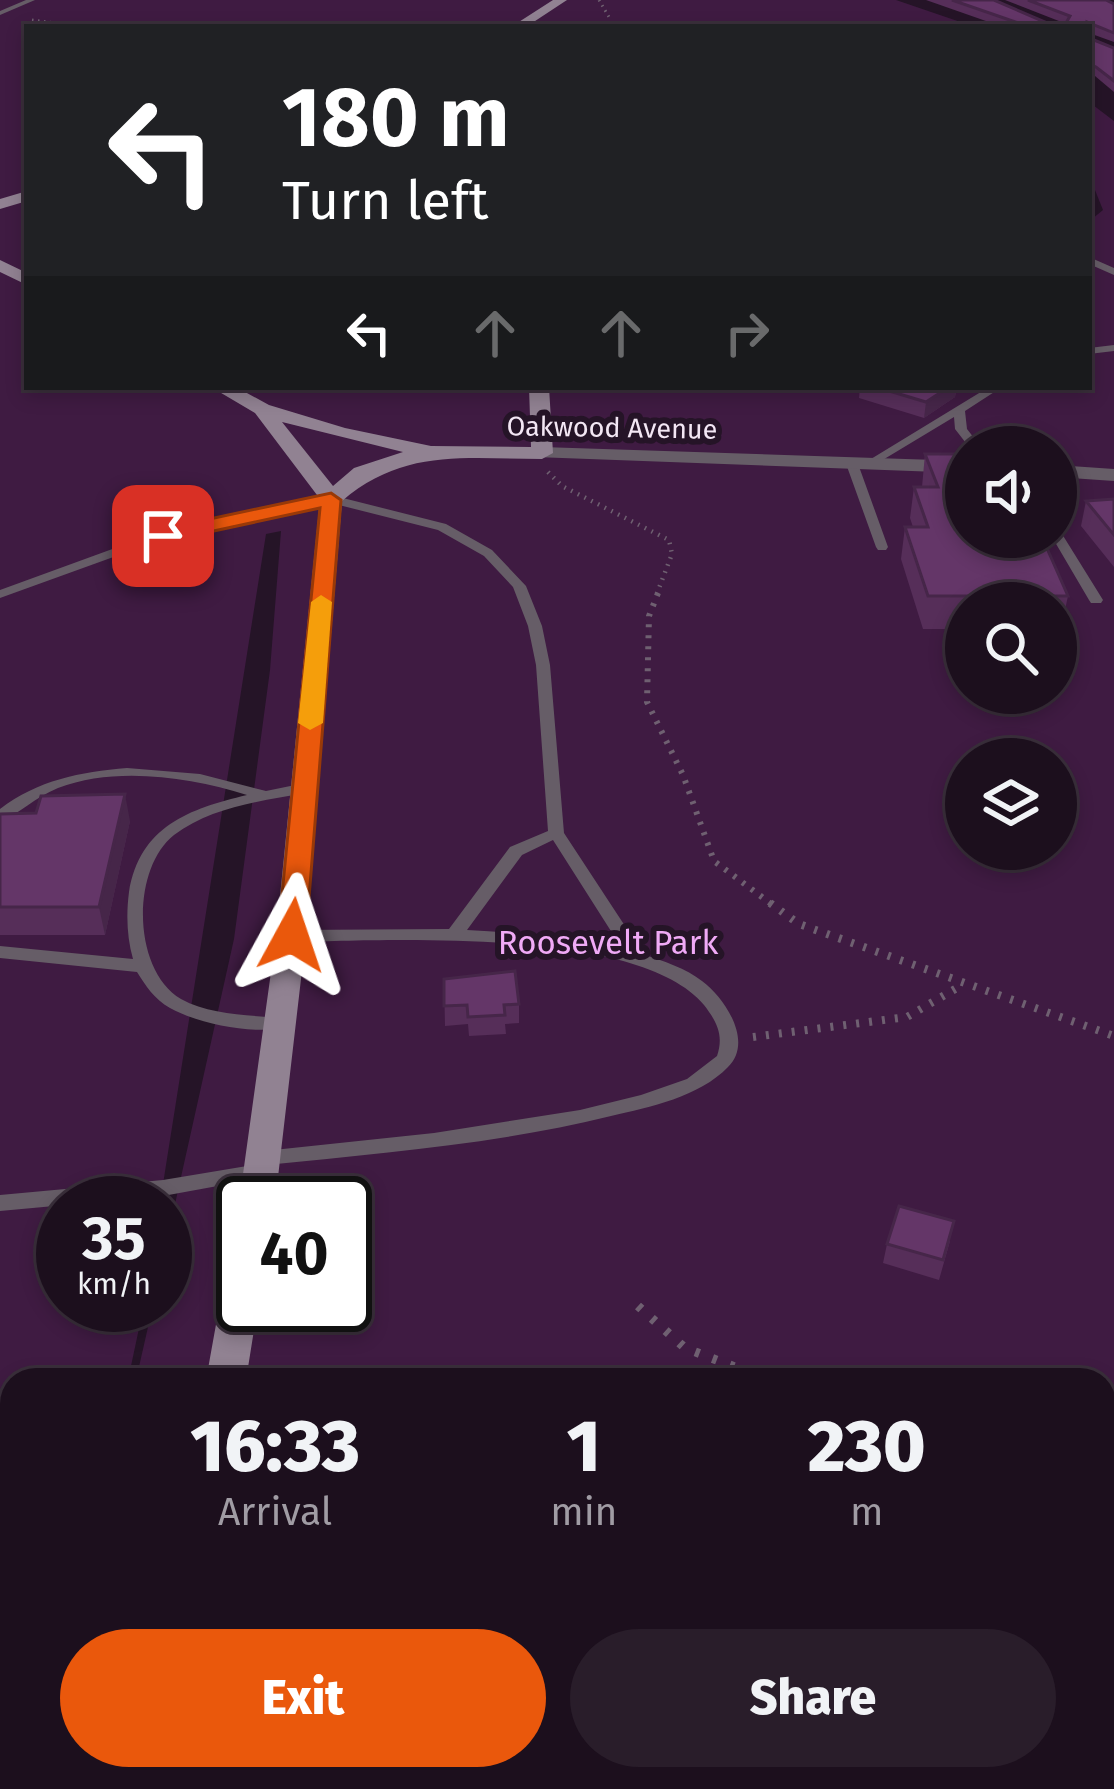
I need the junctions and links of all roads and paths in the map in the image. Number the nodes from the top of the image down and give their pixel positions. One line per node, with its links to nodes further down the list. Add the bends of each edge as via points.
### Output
1 (32, 0): 4 (lane)
2 (561, 0): 8 (street)
3 (598, 0): 5 (path)
4 (0, 14)
5 (610, 16)
6 (16, 18): 7 (path)
7 (63, 24)
8 (523, 24)
9 (225, 390): 13 (street)
10 (539, 390): 16 (street)
11 (992, 390): 12 (lane)
12 (959, 409): 14 (lane); 17 (lane)
13 (262, 410): 15 (street, Oakwood Avenue); 21 (street)
14 (962, 426)
15 (431, 452): 16 (street, Oakwood Avenue); 21 (street, via 374,468)
16 (544, 460): 17 (street, Oakwood Avenue); 35 (path, via 562,486 669,540 672,554 649,616 646,702 714,861 799,924)
17 (862, 462): 18 (street, Oakwood Avenue); 22 (lane)
18 (945, 465)
19 (1077, 472): 20 (street)
20 (1114, 475)
21 (331, 500): 24 (lane, via 163,536); 26 (street); 29 (lane, via 442,527 488,553 519,586 543,665)
22 (882, 547)
23 (1071, 558): 25 (lane)
24 (0, 593)
25 (1096, 600)
26 (305, 788): 27 (lane); 31 (street)
27 (265, 796): 28 (lane, via 161,772 100,775 26,796); 34 (lane, via 196,817 155,844 137,893)
28 (1, 814)
29 (556, 833): 30 (lane, via 516,851); 33 (lane)
30 (455, 934): 31 (lane); 33 (lane, via 583,944)
31 (292, 935): 36 (street)
32 (0, 952): 34 (lane)
33 (639, 961): 38 (lane, via 712,1000)
34 (140, 966): 36 (lane, via 172,1004)
35 (962, 985): 37 (path); 38 (path, via 907,1017)
36 (280, 1024): 39 (street)
37 (1114, 1036)
38 (730, 1044): 40 (lane, via 705,1078 608,1111)
39 (261, 1176)
40 (266, 1176)
41 (216, 1182): 42 (lane)
42 (0, 1202)
43 (638, 1306): 46 (path, via 685,1348)
44 (234, 1332): 45 (street)
45 (228, 1368)
46 (738, 1368)

